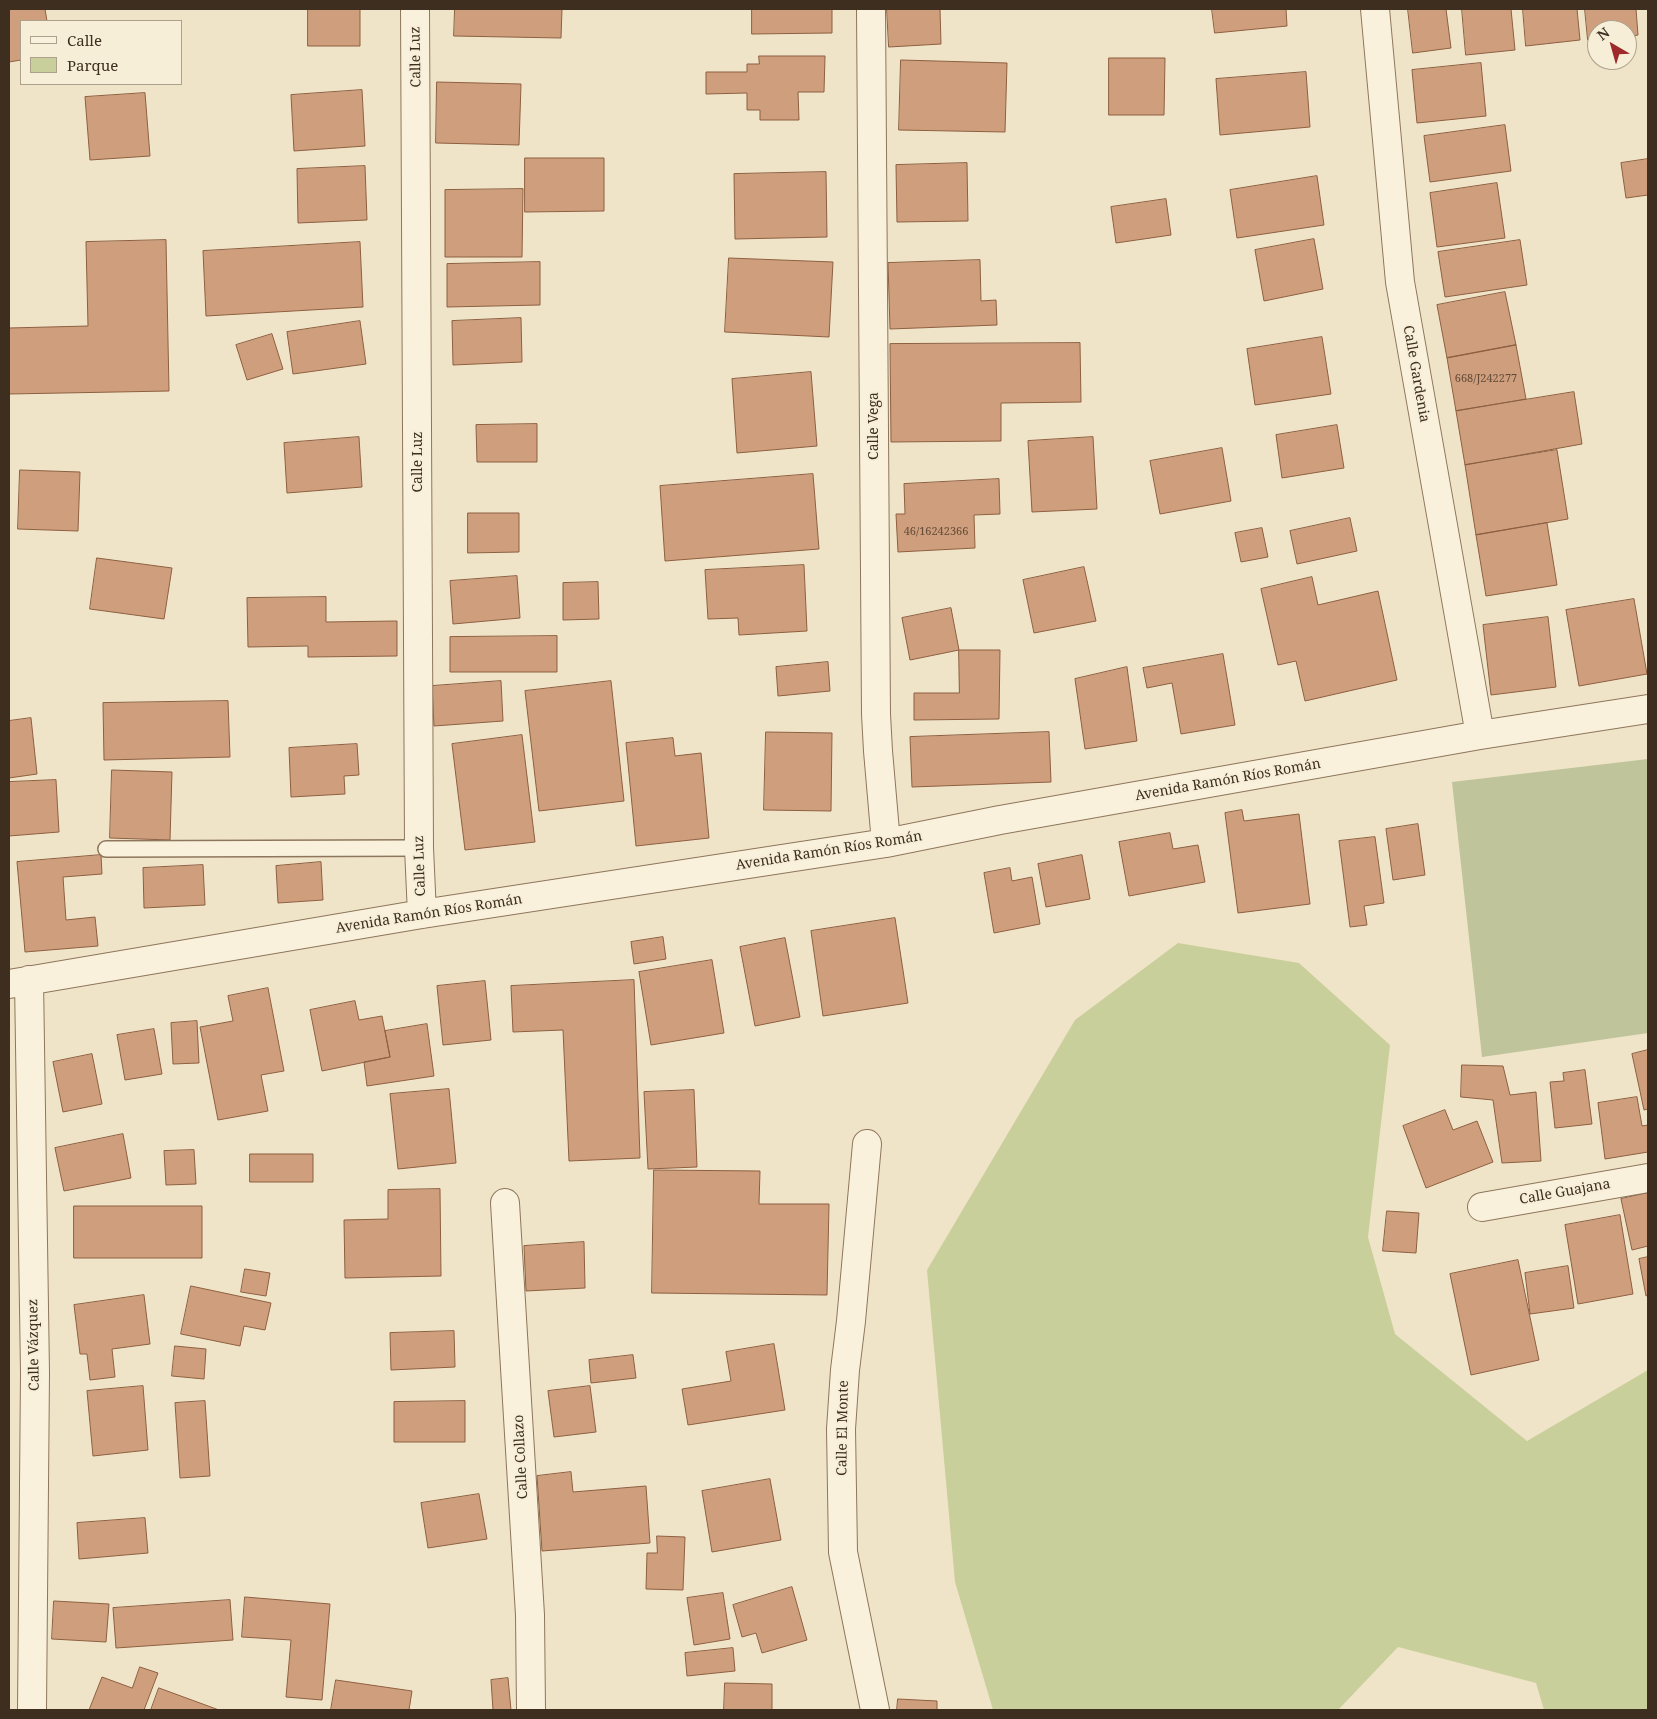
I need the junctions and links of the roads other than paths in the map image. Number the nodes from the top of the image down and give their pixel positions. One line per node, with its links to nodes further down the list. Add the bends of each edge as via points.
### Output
1 (415, 9): 7 (street, Calle Luz)
2 (871, 9): 6 (street, Calle Vega, via 876,714)
3 (1375, 9): 5 (street, Calle Gardenia, via 1400,282)
4 (1648, 709): 5 (street, Avenida Ramón Ríos Román)
5 (1480, 735): 6 (street, Avenida Ramón Ríos Román)
6 (886, 843): 9 (street, Avenida Ramón Ríos Román)
7 (419, 848): 8 (lane); 9 (street, Calle Luz)
8 (106, 849)
9 (422, 914): 10 (street, Avenida Ramón Ríos Román)
10 (19, 982): 15 (street, Calle Vázquez, via 34,1373)
11 (868, 1144): 17 (street, Calle El Monte, via 841,1439 843,1552)
12 (1648, 1178): 14 (street, Calle Guajana)
13 (505, 1203): 16 (street, Calle Collazo, via 530,1615)
14 (1482, 1207)
15 (32, 1710)
16 (531, 1710)
17 (875, 1710)

